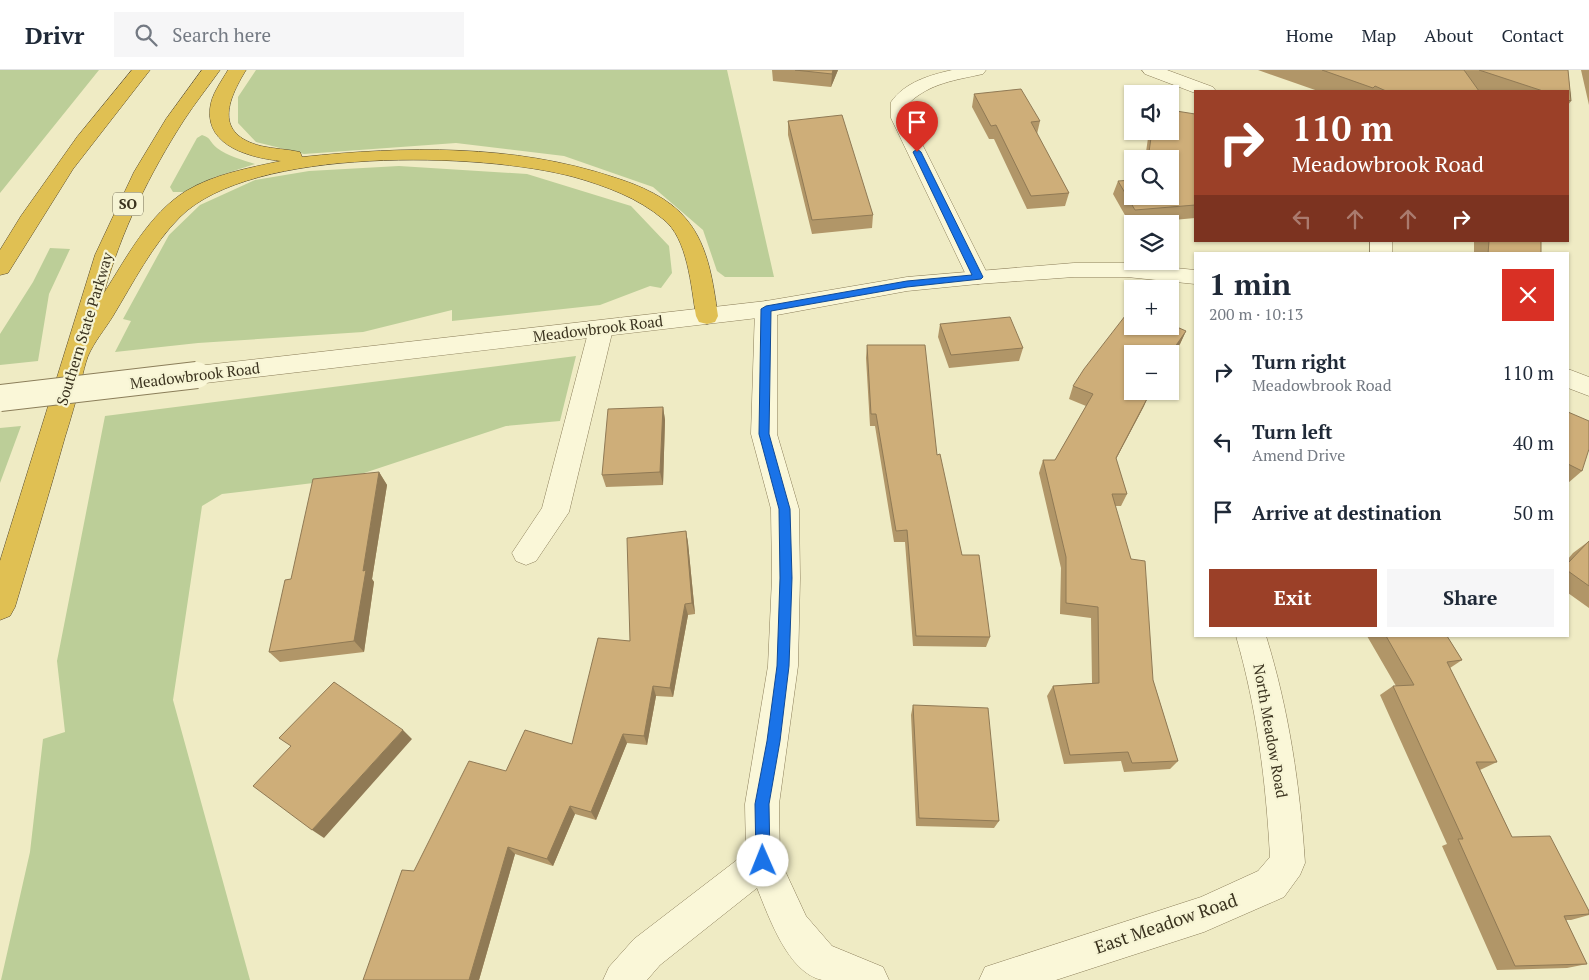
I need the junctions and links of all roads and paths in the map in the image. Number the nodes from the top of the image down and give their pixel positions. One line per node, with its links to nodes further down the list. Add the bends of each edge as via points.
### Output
1 (141, 70): 8 (highway, via 81,143)
2 (211, 70): 16 (highway, Southern State Parkway / SO, via 161,142 128,205 96,283)
3 (237, 70): 7 (highway, via 226,86 219,107 220,128 237,144 265,154)
4 (977, 70): 11 (street, via 932,80 911,90 900,102 900,118)
5 (1151, 70): 6 (street)
6 (1204, 90)
7 (347, 158): 14 (highway, via 424,154 490,157 591,176 634,191 673,216 690,242); 16 (highway, via 251,172 215,184 182,204 159,225)
8 (38, 204): 9 (highway); 10 (highway)
9 (0, 251)
10 (0, 268)
11 (978, 277): 12 (street, Meadowbrook Road, via 1074,270 1127,270); 13 (street, Meadowbrook Road, via 907,284)
12 (1194, 277)
13 (766, 309): 14 (street, Meadowbrook Road); 24 (street, via 764,434 785,509 786,578 783,666 762,804)
14 (707, 316): 15 (street, Meadowbrook Road)
15 (601, 329): 19 (street, Meadowbrook Road, bridge); 20 (street, via 555,512)
16 (78, 353): 21 (highway, Southern State Parkway / SO)
17 (1569, 378): 18 (street)
18 (1589, 387)
19 (0, 398)
20 (526, 553)
21 (0, 607)
22 (1251, 637): 23 (street, North Meadow Road, via 1261,667)
23 (1286, 826): 27 (street, East Meadow Road, via 1288,863 1271,884 1204,914)
24 (763, 861): 25 (street, via 793,929 819,960); 26 (street, via 647,952)
25 (845, 976)
26 (622, 980)
27 (998, 980)

